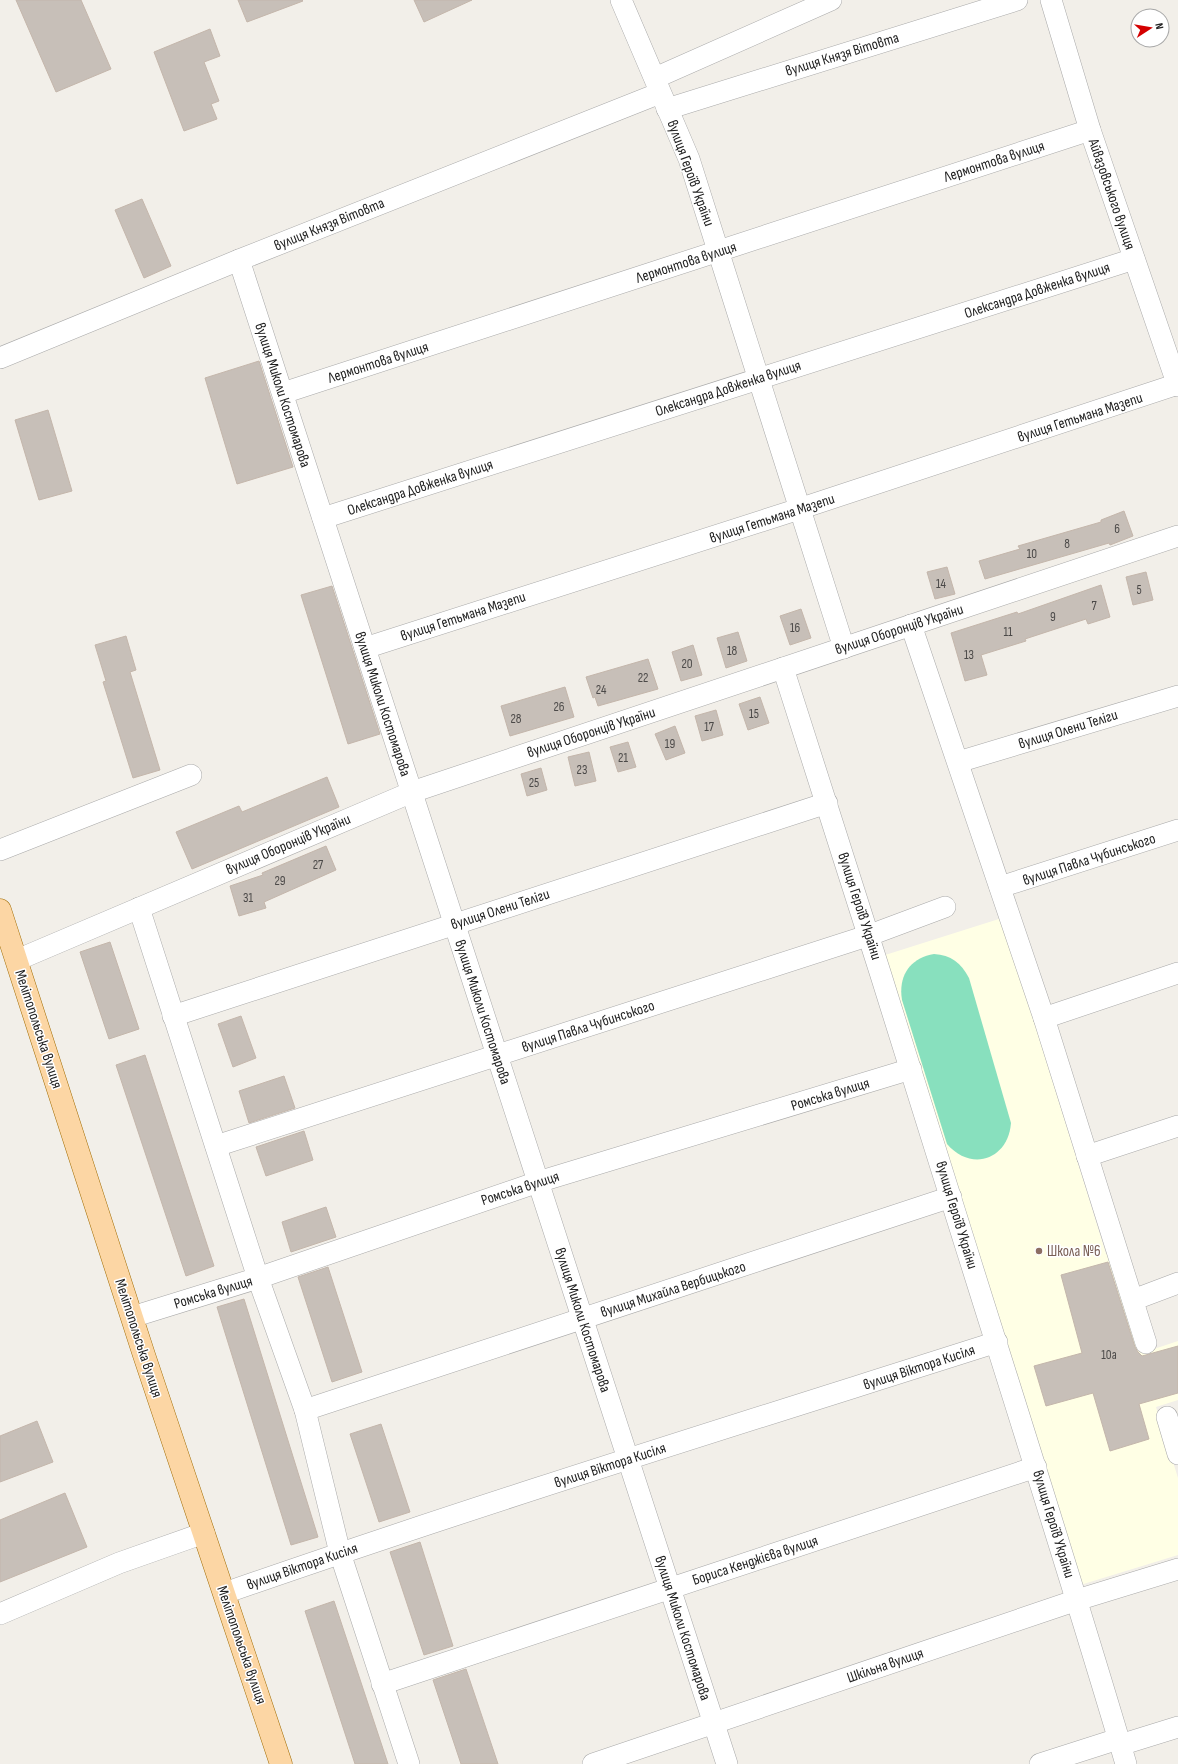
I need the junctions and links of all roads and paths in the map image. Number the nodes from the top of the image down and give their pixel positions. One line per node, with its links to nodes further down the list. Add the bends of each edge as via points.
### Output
1 (621, 0): 5 (street, вулиця Героїв України)
2 (831, 0): 5 (street, вулиця Князя Вітовта)
3 (1017, 0): 5 (street, вулиця Князя Вітовта)
4 (1051, 0): 6 (street, Айвазовського вулиця)
5 (661, 93): 7 (street, вулиця Героїв України, via 689,159); 9 (street, вулиця Князя Вітовта)
6 (1090, 130): 7 (street, Лермонтова вулиця); 8 (street, Айвазовського вулиця)
7 (718, 251): 11 (street, вулиця Героїв України); 13 (street, Лермонтова вулиця)
8 (1134, 259): 11 (street, Олександра Довженка вулиця); 12 (street, Айвазовського вулиця)
9 (239, 260): 10 (street, вулиця Князя Вітовта); 13 (street, вулиця Миколи Костомарова)
10 (0, 358)
11 (758, 379): 14 (street, вулиця Героїв України); 15 (street, Олександра Довженка вулиця)
12 (1178, 385): 14 (street, вулиця Гетьмана Мазепи)
13 (283, 393): 15 (street, вулиця Миколи Костомарова)
14 (799, 509): 18 (street, вулиця Гетьмана Мазепи); 19 (street, вулиця Героїв України)
15 (323, 518): 18 (street, вулиця Миколи Костомарова)
16 (1178, 536): 17 (street, вулиця Оборонців України)
17 (911, 625): 19 (street, вулиця Оборонців України); 22 (street)
18 (365, 648): 24 (street, вулиця Миколи Костомарова)
19 (844, 648): 20 (street, вулиця Оборонців України)
20 (783, 668): 24 (street, вулиця Оборонців України); 25 (street, вулиця Героїв України)
21 (1178, 696): 22 (street, вулиця Олени Теліги)
22 (958, 762): 28 (street)
23 (191, 776): 27 (street)
24 (412, 792): 30 (street, вулиця Оборонців України); 32 (street, вулиця Миколи Костомарова)
25 (827, 803): 32 (street, вулиця Олени Теліги); 33 (street, вулиця Героїв України)
26 (1178, 830): 28 (street, вулиця Павла Чубинського)
27 (0, 850)
28 (1000, 887): 37 (street)
29 (946, 907): 33 (street, вулиця Павла Чубинського)
30 (139, 908): 34 (street, вулиця Оборонців України); 36 (street)
31 (0, 910): 34 (main road, Мелітопольська вулиця)
32 (455, 924): 36 (street, вулиця Олени Теліги); 38 (street, вулиця Миколи Костомарова)
33 (870, 935): 38 (street, вулиця Павла Чубинського); 39 (street, вулиця Героїв України)
34 (17, 960): 48 (main road, Мелітопольська вулиця)
35 (1178, 974): 37 (street)
36 (173, 1016): 41 (street)
37 (1044, 1018): 42 (street)
38 (497, 1055): 41 (street, вулиця Павла Чубинського); 43 (street, вулиця Миколи Костомарова)
39 (911, 1069): 43 (street, Ромська вулиця); 44 (street, вулиця Героїв України)
40 (1178, 1126): 42 (street)
41 (216, 1146): 45 (street)
42 (1087, 1156): 47 (street)
43 (538, 1182): 45 (street, Ромська вулиця); 49 (street, вулиця Миколи Костомарова)
44 (951, 1197): 49 (street, вулиця Михайла Вербицького); 50 (street, вулиця Героїв України)
45 (258, 1278): 48 (street, Ромська вулиця); 52 (street)
46 (1178, 1283): 47 (street)
47 (1132, 1300): 51 (street)
48 (132, 1317): 57 (main road, Мелітопольська вулиця)
49 (582, 1319): 52 (street, вулиця Михайла Вербицького); 55 (street, вулиця Миколи Костомарова)
50 (997, 1342): 55 (street, вулиця Віктора Кисіля); 56 (street, вулиця Героїв України)
51 (1146, 1343)
52 (304, 1410): 58 (street)
53 (1171, 1421): 54 (street)
54 (1178, 1454)
55 (628, 1459): 58 (street, вулиця Віктора Кисіля); 60 (street, вулиця Миколи Костомарова)
56 (1036, 1467): 60 (street, Бориса Кенджієва вулиця); 62 (street, вулиця Героїв України)
57 (204, 1533): 61 (main road, Мелітопольська вулиця); 63 (street, via 119,1563)
58 (340, 1553): 61 (street, вулиця Віктора Кисіля); 64 (street)
59 (1178, 1569): 62 (street, Шкільна вулиця)
60 (670, 1588): 64 (street, Бориса Кенджієва вулиця); 65 (street, вулиця Миколи Костомарова)
61 (224, 1593): 68 (main road, Мелітопольська вулиця)
62 (1077, 1600): 65 (street, Шкільна вулиця); 67 (street, вулиця Героїв України)
63 (0, 1614)
64 (382, 1684): 69 (street)
65 (714, 1723): 70 (street, Шкільна вулиця); 71 (street, вулиця Миколи Костомарова)
66 (1178, 1727): 67 (street)
67 (1121, 1749): 72 (street)
68 (281, 1764)
69 (409, 1764)
70 (593, 1764)
71 (727, 1764)
72 (1040, 1764)

